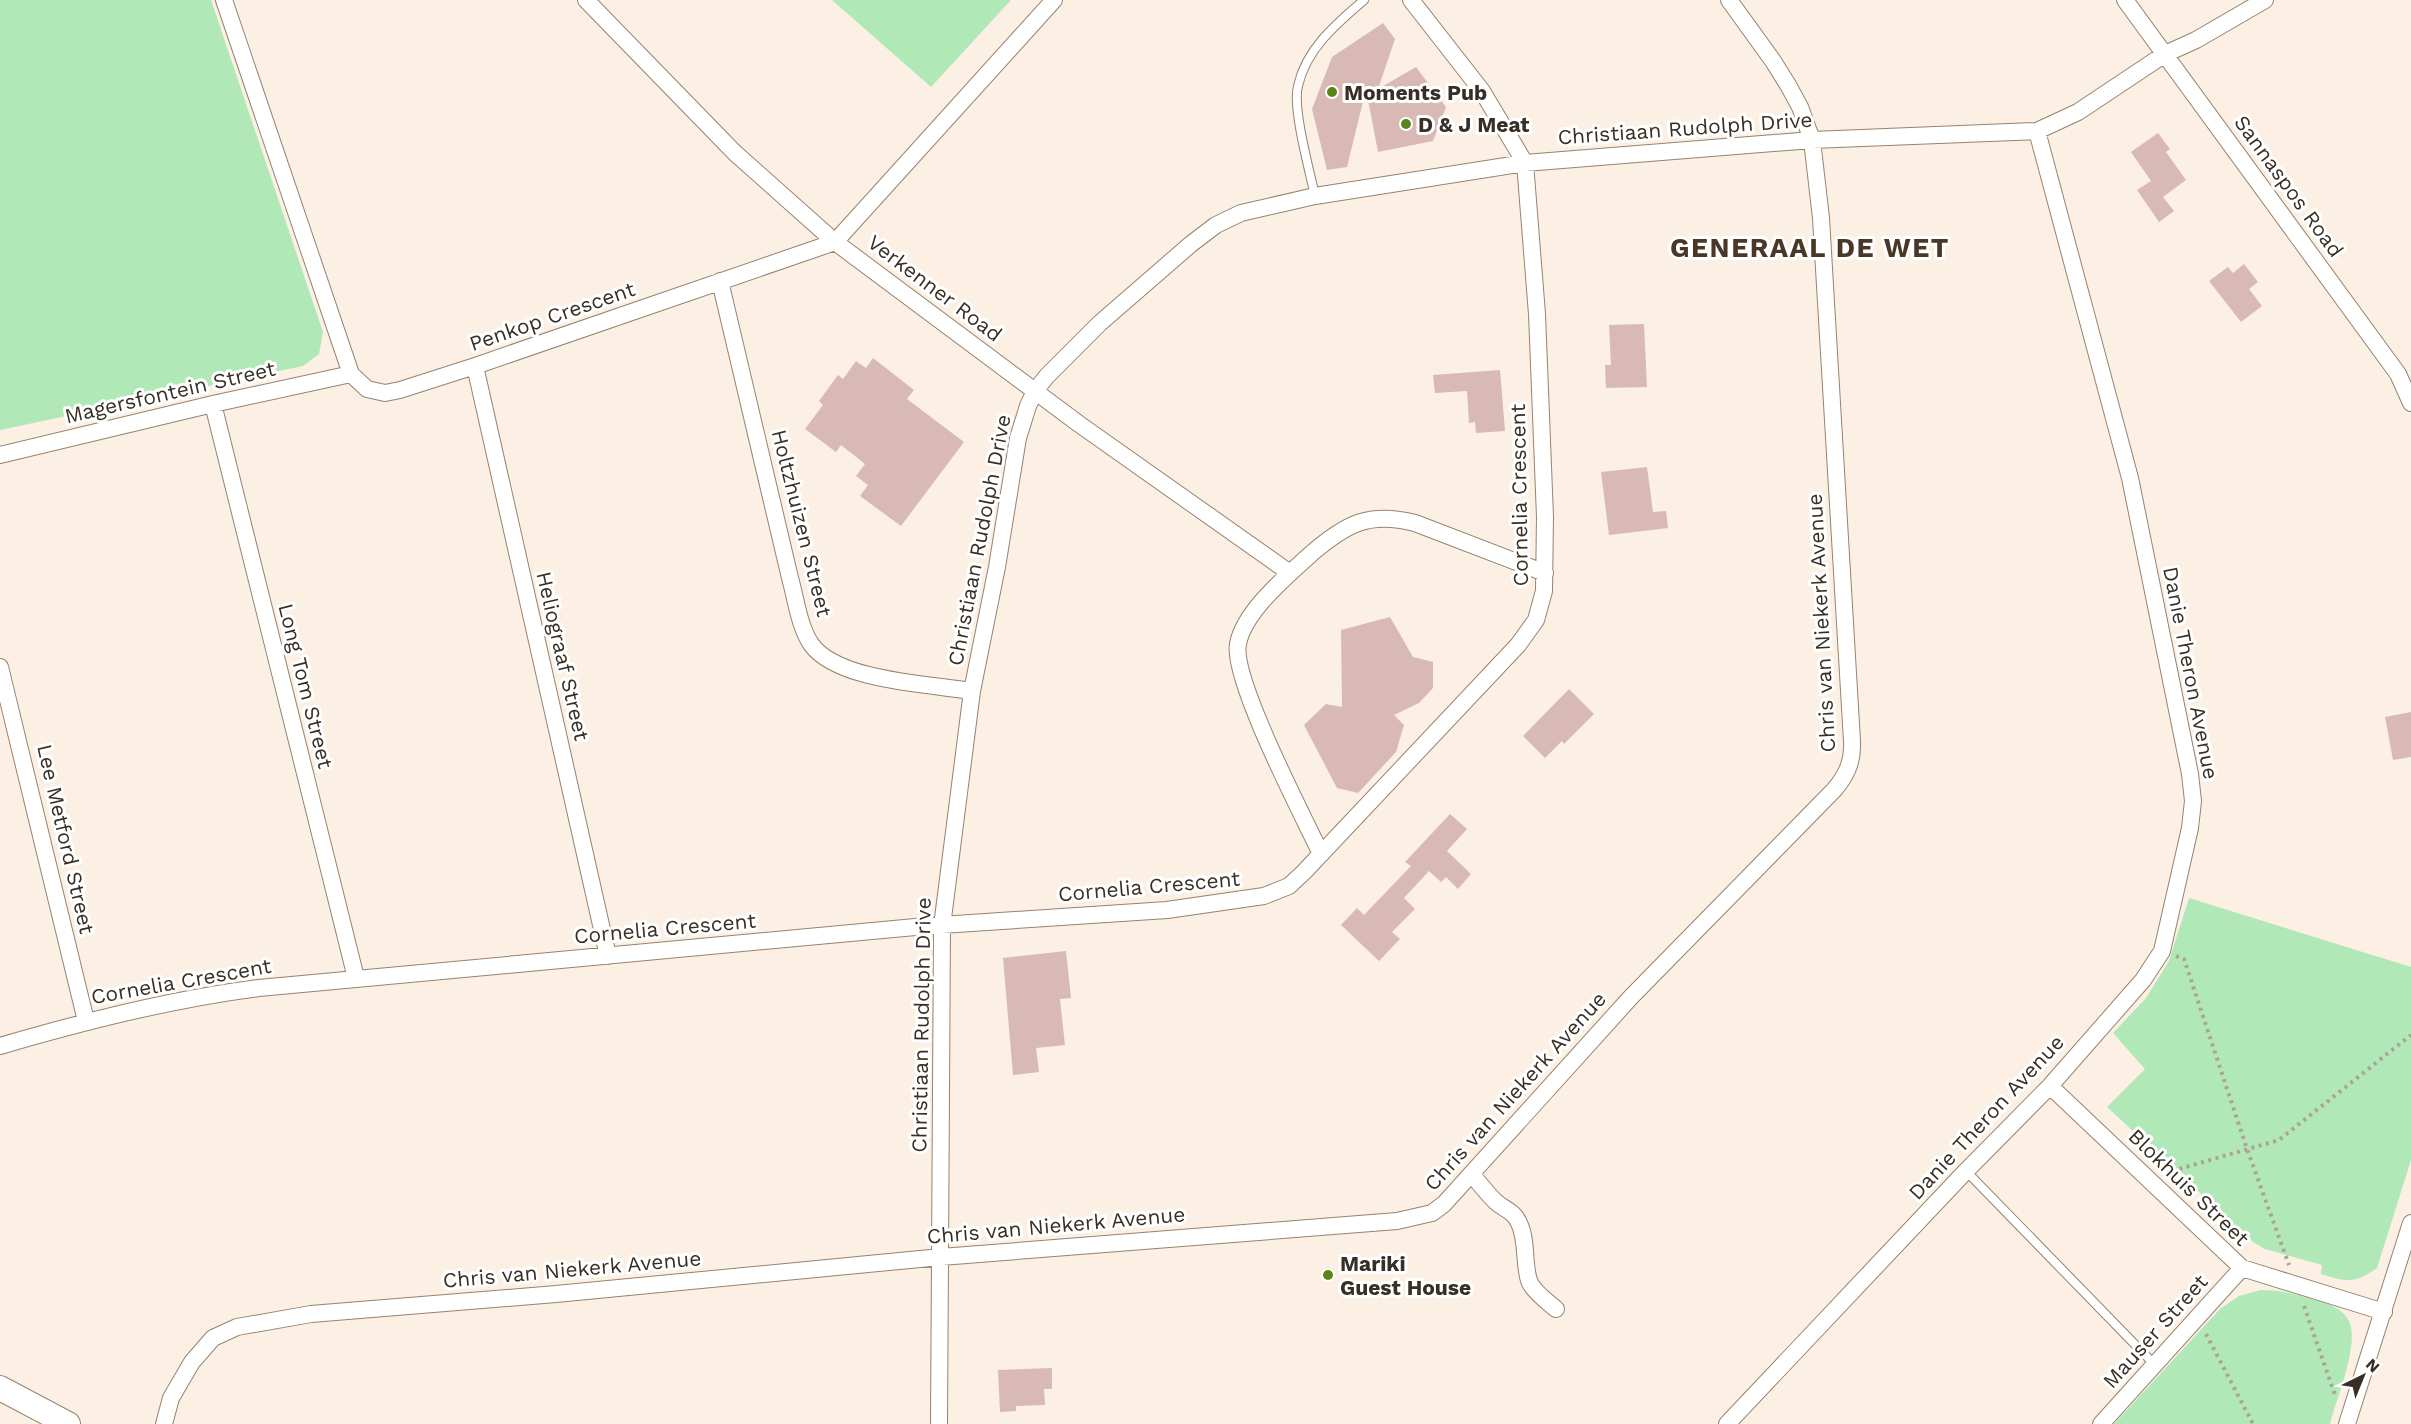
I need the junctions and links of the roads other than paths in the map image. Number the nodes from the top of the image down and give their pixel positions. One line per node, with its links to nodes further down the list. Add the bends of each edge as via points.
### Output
1 (224, 0): 17 (street)
2 (586, 0): 14 (street, Verkenner Road, via 735,153)
3 (1054, 0): 14 (street, Penkop Crescent)
4 (1364, 0): 13 (lane, via 1320,42 1297,88 1300,127)
5 (1411, 0): 12 (street, Cornelia Crescent, via 1482,91)
6 (1729, 0): 11 (street, Chris van Niekerk Avenue, via 1788,85)
7 (2125, 0): 9 (street, Sannaspos Road)
8 (2265, 0): 9 (street, Christiaan Rudolph Drive)
9 (2165, 54): 10 (street, Christiaan Rudolph Drive, via 2078,112); 19 (street, Sannaspos Road, via 2398,374)
10 (2037, 131): 11 (street, Christiaan Rudolph Drive); 32 (street, Danie Theron Avenue, via 2130,478 2193,801 2162,951 2143,980)
11 (1812, 140): 12 (street, Christiaan Rudolph Drive); 34 (street, Chris van Niekerk Avenue, via 1821,218 1851,763 1828,798 1631,997)
12 (1525, 163): 13 (street, Christiaan Rudolph Drive); 23 (street, Cornelia Crescent, via 1537,314)
13 (1315, 196): 18 (street, Christiaan Rudolph Drive, via 1241,213 1216,225 1100,323)
14 (836, 242): 15 (street, Penkop Crescent); 18 (street, Verkenner Road)
15 (720, 281): 16 (street, Penkop Crescent); 25 (street, Holtzhuizen Street, via 790,578 809,641 830,662 847,669)
16 (474, 366): 17 (street, Penkop Crescent, via 385,393 367,389); 28 (street, Heliograaf Street)
17 (351, 374): 20 (street, Magersfontein Street)
18 (1035, 391): 22 (street, Verkenner Road); 25 (street, Christiaan Rudolph Drive, via 1018,438)
19 (2411, 403)
20 (213, 404): 21 (street, Magersfontein Street); 29 (street, Long Tom Street)
21 (0, 455)
22 (1290, 573): 23 (street, via 1352,524 1381,518 1415,523); 26 (street, via 1244,627 1237,659 1254,710)
23 (1545, 573): 26 (street, Cornelia Crescent, via 1539,612 1522,639)
24 (0, 667): 30 (street, Lee Metford Street)
25 (972, 690): 27 (street, Christiaan Rudolph Drive)
26 (1321, 854): 27 (street, Cornelia Crescent, via 1288,886 1247,900 1167,910)
27 (942, 926): 28 (street, Cornelia Crescent); 36 (street, Christiaan Rudolph Drive)
28 (608, 956): 29 (street, Cornelia Crescent)
29 (356, 978): 30 (street, Cornelia Crescent, via 222,993)
30 (86, 1021): 31 (street, Cornelia Crescent)
31 (0, 1046)
32 (2050, 1086): 33 (street, Danie Theron Avenue); 37 (street, Blokhuis Street)
33 (1966, 1171): 40 (lane); 45 (street, Danie Theron Avenue)
34 (1471, 1174): 36 (street, Chris van Niekerk Avenue, via 1444,1204 1419,1217); 38 (street, via 1516,1218 1523,1233 1531,1284)
35 (2411, 1222): 39 (street)
36 (941, 1257): 43 (street, Chris van Niekerk Avenue, via 311,1314 237,1327 213,1338 192,1362 171,1398); 44 (street, Christiaan Rudolph Drive)
37 (2242, 1268): 39 (street, Blokhuis Street); 40 (street, Mauser Street)
38 (1556, 1309)
39 (2384, 1312): 47 (street)
40 (2155, 1365): 46 (street, Mauser Street)
41 (0, 1388): 42 (street)
42 (68, 1424)
43 (164, 1424)
44 (939, 1424)
45 (1727, 1424)
46 (2101, 1424)
47 (2347, 1424)

